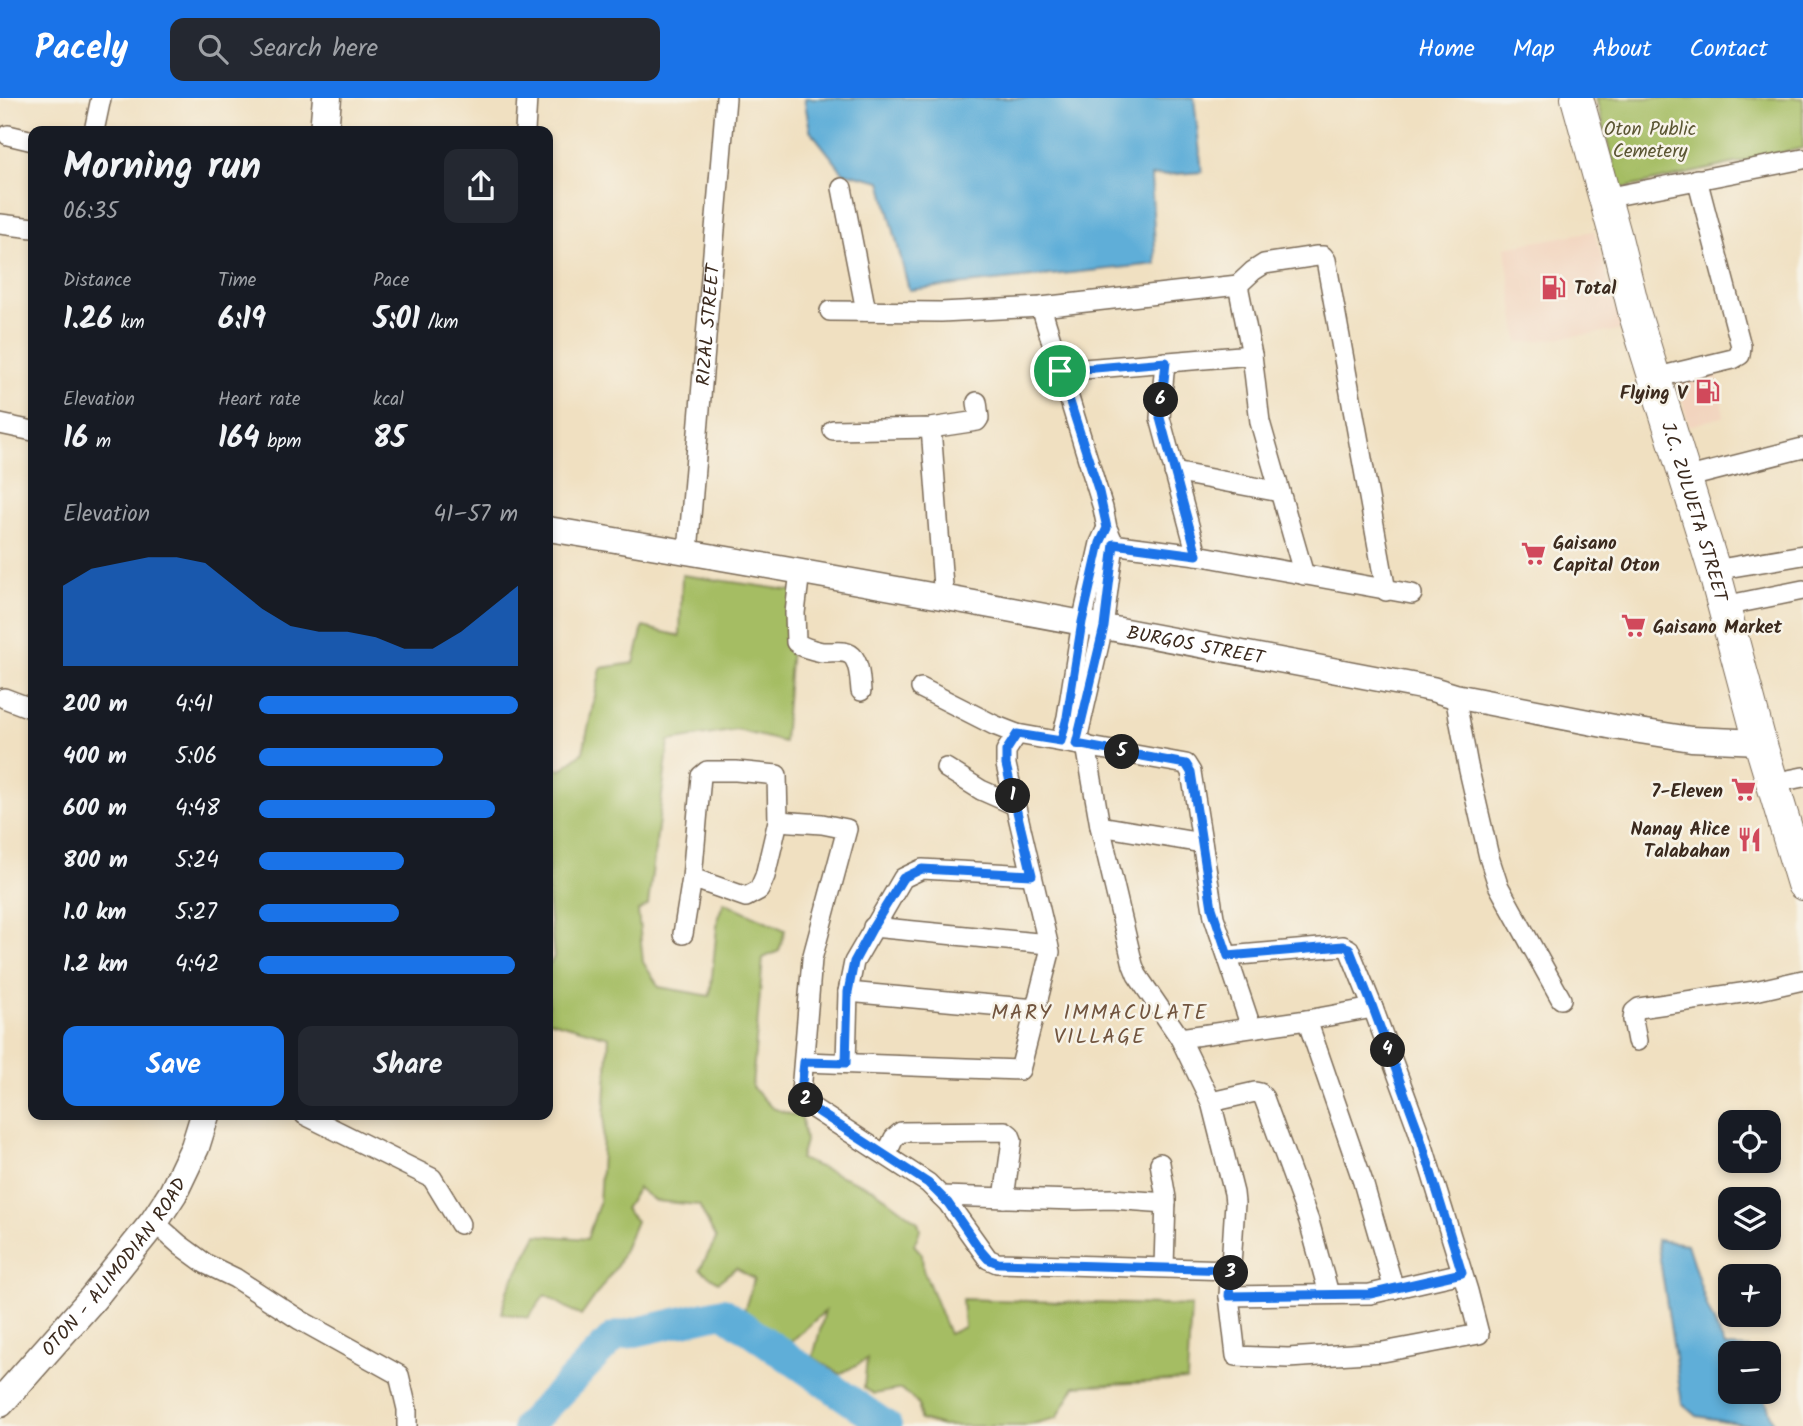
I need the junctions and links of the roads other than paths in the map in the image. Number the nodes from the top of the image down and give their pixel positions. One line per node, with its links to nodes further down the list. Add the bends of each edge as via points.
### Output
1 (101, 98): 6 (street)
2 (327, 98): 7 (main road)
3 (527, 98): 8 (street)
4 (726, 98): 36 (street, RIZAL STREET)
5 (1577, 98): 14 (main road, J.C. ZULUETA STREET)
6 (95, 126)
7 (324, 126)
8 (524, 126)
9 (8, 135): 10 (street)
10 (28, 140)
11 (1803, 159): 12 (street)
12 (1697, 179): 14 (street); 24 (street, via 1740,355)
13 (842, 188): 20 (street)
14 (1605, 198): 24 (main road, J.C. ZULUETA STREET)
15 (0, 224): 16 (street)
16 (28, 227)
17 (1238, 285): 18 (street); 21 (street); 43 (street, via 1264,264 1317,256 1326,260)
18 (1041, 307): 20 (street); 23 (street)
19 (830, 311): 20 (street)
20 (866, 311)
21 (1252, 355): 22 (street); 33 (street, via 1260,422)
22 (1166, 362): 23 (street); 31 (street, via 1160,418)
23 (1060, 371): 35 (street, via 1101,500)
24 (1654, 378): 32 (main road, J.C. ZULUETA STREET)
25 (977, 402): 27 (street, via 977,421)
26 (0, 424): 28 (street)
27 (931, 428): 29 (street); 45 (street)
28 (28, 430)
29 (834, 430)
30 (1803, 448): 32 (street)
31 (1174, 472): 33 (street); 37 (street)
32 (1685, 478): 39 (main road, J.C. ZULUETA STREET)
33 (1280, 492): 41 (street)
34 (553, 530): 36 (street, BURGOS STREET)
35 (1107, 538): 37 (street); 47 (street)
36 (688, 552): 40 (street, BURGOS STREET)
37 (1197, 555): 41 (street)
38 (1803, 555): 39 (street)
39 (1714, 570): 46 (main road, J.C. ZULUETA STREET)
40 (800, 571): 45 (street, BURGOS STREET); 49 (street, via 796,642 821,651 849,653 855,659)
41 (1304, 575): 43 (street)
42 (1803, 590): 46 (street)
43 (1386, 591): 44 (street)
44 (1412, 594)
45 (944, 598): 47 (street, BURGOS STREET)
46 (1724, 606): 54 (main road, J.C. ZULUETA STREET)
47 (1093, 624): 50 (street, BURGOS STREET); 55 (street, via 1067,717)
48 (921, 688): 53 (street)
49 (862, 691)
50 (1455, 696): 54 (street, BURGOS STREET, via 1691,739); 72 (street, via 1498,885)
51 (4, 698): 52 (street)
52 (28, 707)
53 (1017, 734): 55 (street); 59 (street, via 1006,751)
54 (1759, 742): 58 (main road, J.C. ZULUETA STREET)
55 (1074, 744): 61 (street); 62 (street, via 1186,764)
56 (946, 768): 59 (street)
57 (1803, 776): 58 (street)
58 (1773, 783): 65 (main road, J.C. ZULUETA STREET)
59 (1015, 805): 63 (street)
60 (778, 821): 64 (street, via 759,890 747,897); 64 (street, via 778,775 703,773); 79 (street, via 847,829 812,959)
61 (1100, 826): 62 (street); 77 (street, via 1133,965)
62 (1202, 843): 69 (street, via 1214,917)
63 (1032, 875): 66 (street, via 922,869 903,878); 68 (street)
64 (692, 878): 67 (street)
65 (1802, 880)
66 (873, 927): 68 (street); 71 (street, via 854,962)
67 (683, 934)
68 (1048, 944): 74 (street)
69 (1228, 956): 73 (street, via 1349,948); 76 (street)
70 (1803, 980): 78 (street, via 1639,1008 1633,1020)
71 (848, 992): 74 (street); 80 (street)
72 (1561, 999)
73 (1373, 1008): 75 (street); 93 (street, via 1418,1130)
74 (1036, 1009): 80 (street, via 1020,1070)
75 (1307, 1020): 76 (street); 94 (street)
76 (1251, 1027): 77 (street)
77 (1180, 1038): 81 (street)
78 (1637, 1041)
79 (804, 1062): 80 (street); 84 (street, via 801,1092 808,1105)
80 (846, 1063)
81 (1211, 1102): 92 (street, via 1235,1203); 95 (street, via 1255,1092 1264,1098 1309,1221)
82 (203, 1120): 89 (main road, OTON - ALIMODIAN ROAD, via 173,1193)
83 (315, 1120): 90 (street, via 432,1178)
84 (886, 1155): 86 (street); 87 (street, via 901,1132 1005,1131 1012,1140)
85 (1160, 1163): 88 (street)
86 (941, 1196): 87 (street); 91 (street, via 981,1251 998,1263)
87 (1004, 1198): 88 (street)
88 (1166, 1203): 91 (street)
89 (154, 1222): 97 (main road, OTON - ALIMODIAN ROAD); 98 (street, via 206,1264 399,1375)
90 (460, 1224)
91 (1164, 1267): 92 (street)
92 (1231, 1270): 96 (street)
93 (1462, 1273): 94 (street); 96 (street, via 1479,1334 1383,1352 1236,1356)
94 (1394, 1289): 95 (street)
95 (1329, 1294): 96 (street)
96 (1229, 1296)
97 (0, 1403)
98 (407, 1426)

